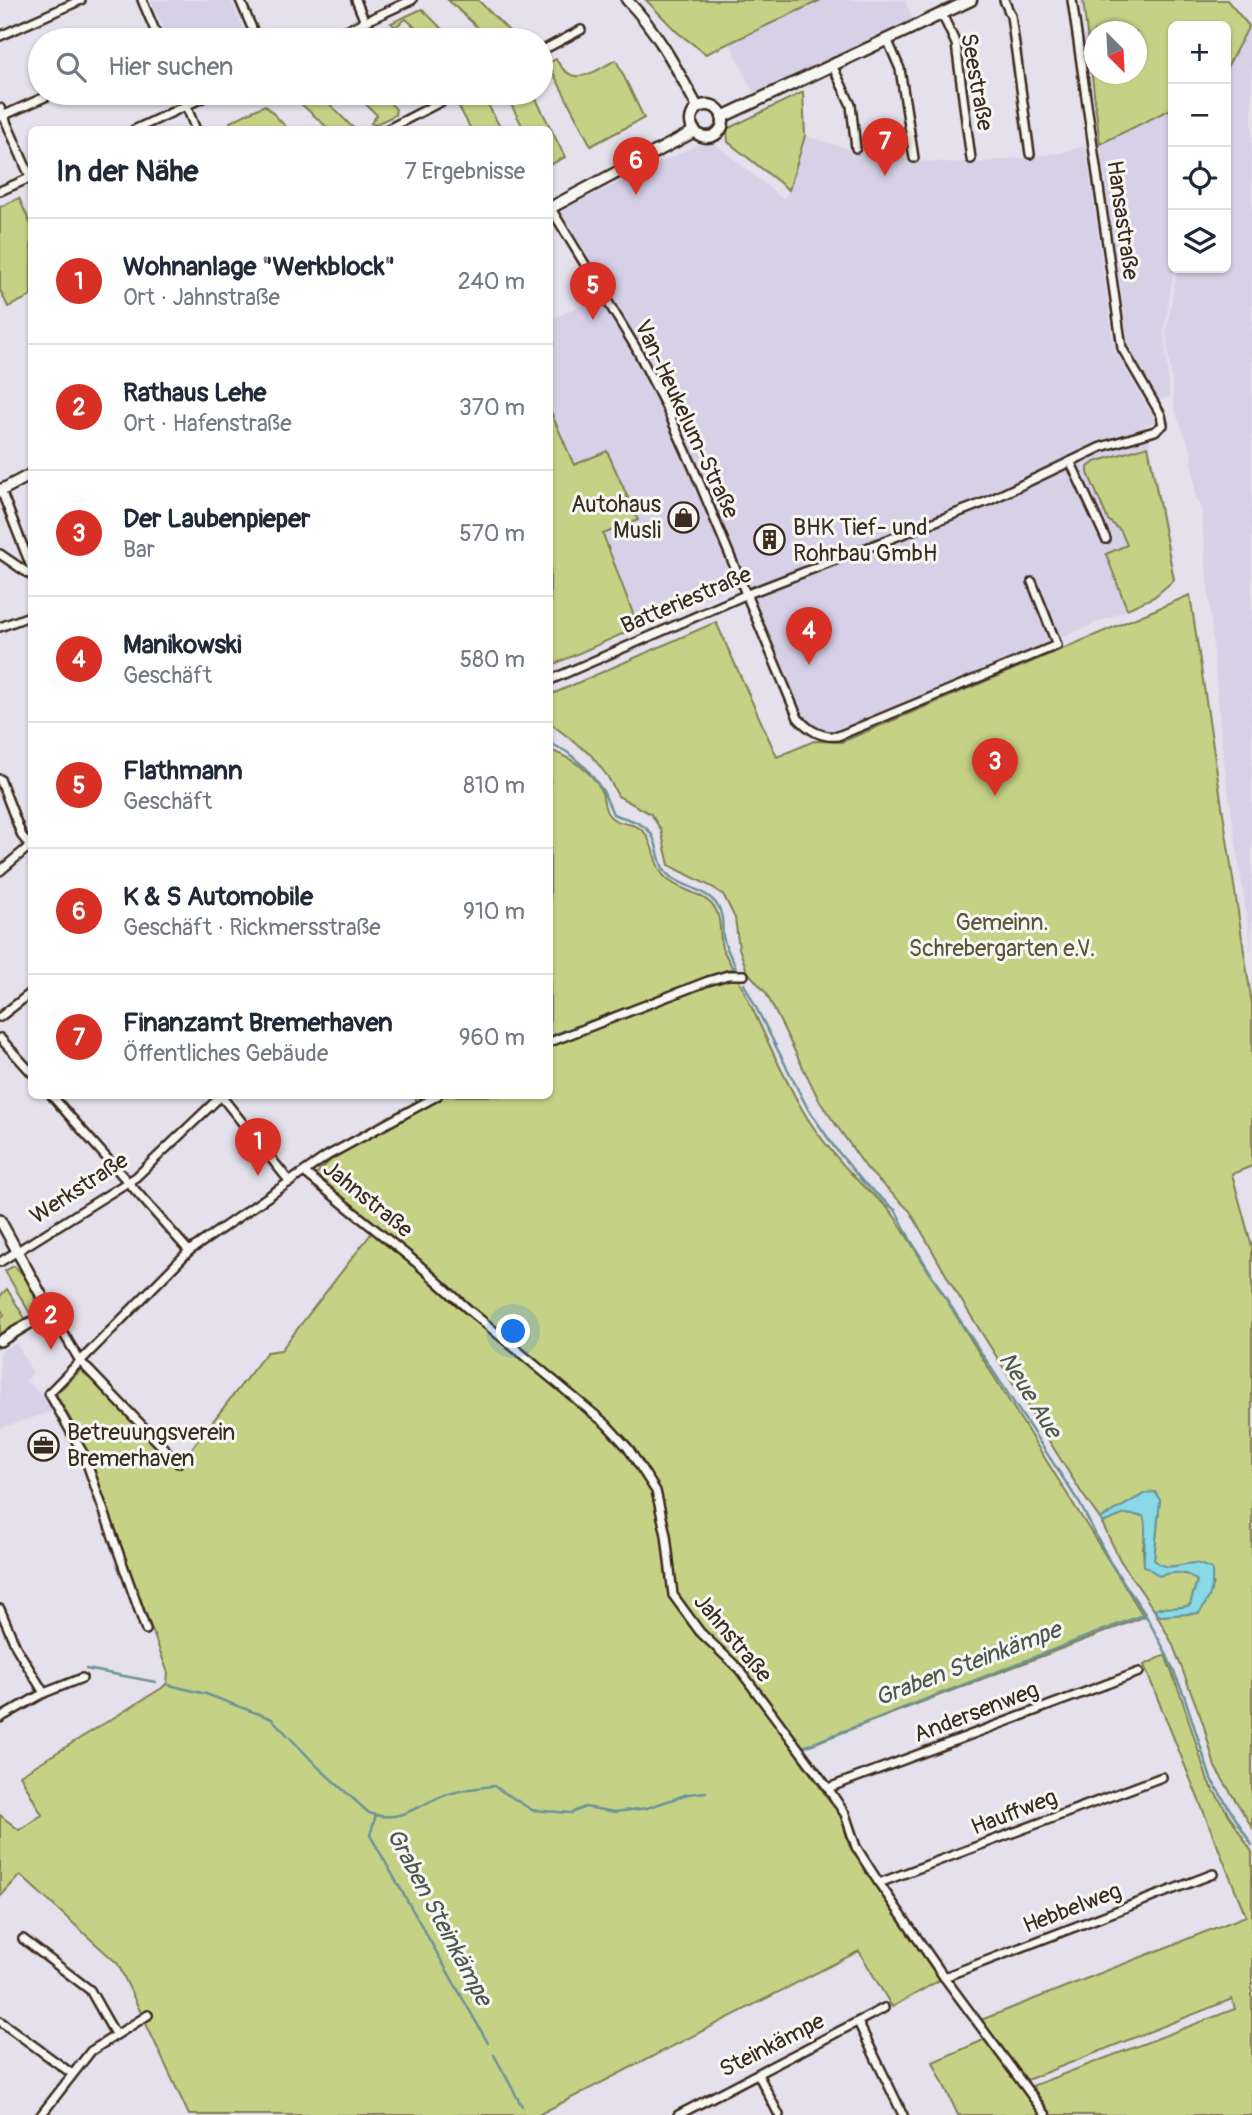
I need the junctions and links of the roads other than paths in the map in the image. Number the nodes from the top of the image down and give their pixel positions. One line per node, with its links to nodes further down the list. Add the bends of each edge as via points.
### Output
1 (82, 0): 16 (street)
2 (142, 0): 12 (street)
3 (240, 0): 13 (street)
4 (356, 0): 11 (street)
5 (412, 0): 11 (street)
6 (626, 0): 23 (street, via 669,54)
7 (971, 0): 10 (main road)
8 (1004, 0): 31 (street, via 1011,16)
9 (1072, 0): 39 (street, Hansastraße, via 1122,348 1161,415 1163,425)
10 (942, 14): 17 (main road); 33 (street, Seestraße, via 956,44)
11 (365, 22): 14 (street)
12 (154, 28)
13 (252, 28)
14 (352, 28)
15 (580, 30): 18 (street)
16 (0, 36)
17 (887, 39): 19 (main road); 32 (street, via 900,69)
18 (553, 45)
19 (832, 65): 25 (main road); 30 (street, via 851,105)
20 (28, 103): 24 (street)
21 (186, 105): 26 (street); 27 (street)
22 (435, 105): 28 (street)
23 (698, 108): 25 (main road, via 712,106); 29 (main road, via 691,118)
24 (1, 114): 34 (street)
25 (722, 117): 29 (main road, via 715,134 704,136)
26 (142, 126)
27 (194, 126)
28 (394, 126)
29 (695, 131): 37 (main road)
30 (856, 148)
31 (1030, 154)
32 (914, 158)
33 (971, 159)
34 (28, 172)
35 (28, 180): 36 (street)
36 (0, 191)
37 (553, 206)
38 (553, 213): 48 (street, Van-Heukelum-Straße, via 660,395)
39 (1155, 431): 40 (street, Batteriestraße, via 1101,447)
40 (1071, 463): 43 (street); 48 (street, Batteriestraße, via 988,501)
41 (28, 476): 42 (main road)
42 (0, 489): 45 (street)
43 (1106, 539)
44 (0, 554): 46 (street)
45 (28, 559)
46 (28, 573)
47 (1032, 582): 48 (street, Van-Heukelum-Straße, via 1057,645 832,737 814,732 798,718)
48 (745, 595): 51 (street, Batteriestraße)
49 (28, 616): 50 (street)
50 (0, 627)
51 (553, 679)
52 (0, 779): 53 (street)
53 (28, 843)
54 (28, 849): 55 (street)
55 (0, 872)
56 (744, 975): 60 (street, via 708,981)
57 (28, 995): 58 (street)
58 (0, 1017)
59 (0, 1038): 61 (street)
60 (553, 1041)
61 (28, 1069)
62 (55, 1099): 67 (street)
63 (219, 1099): 67 (street, Werkstraße)
64 (224, 1099): 68 (street, Jahnstraße)
65 (432, 1099): 66 (street)
66 (304, 1172): 68 (street); 84 (street, Jahnstraße, via 606,1424 628,1448 656,1492 673,1595 700,1632 739,1669)
67 (129, 1182): 70 (street, Werkstraße); 71 (street)
68 (290, 1182): 71 (street)
69 (0, 1220): 70 (street)
70 (16, 1251): 72 (street, Werkstraße); 73 (street)
71 (189, 1251): 75 (street)
72 (0, 1262)
73 (50, 1311): 74 (street); 75 (street)
74 (0, 1341)
75 (80, 1361): 76 (street); 78 (street, via 49,1393 84,1455)
76 (178, 1463)
77 (0, 1609): 81 (street)
78 (146, 1630)
79 (1139, 1672): 84 (street, Andersenweg)
80 (82, 1678): 81 (street)
81 (44, 1693): 82 (street)
82 (0, 1718)
83 (1162, 1777): 86 (street, Hauffweg)
84 (828, 1788): 86 (street, Jahnstraße)
85 (1213, 1874): 88 (street, Hebbelweg)
86 (879, 1883): 88 (street, Jahnstraße)
87 (23, 1939): 93 (street, via 90,1990)
88 (944, 1977): 100 (street, Jahnstraße)
89 (884, 2008): 92 (street, Steinkämpe)
90 (148, 2015): 93 (street)
91 (0, 2021): 94 (street)
92 (858, 2022): 95 (street, Steinkämpe); 99 (street)
93 (115, 2034): 94 (street)
94 (71, 2073): 96 (street)
95 (758, 2074): 97 (street, Steinkämpe); 98 (street)
96 (41, 2115)
97 (678, 2115)
98 (779, 2115)
99 (902, 2115)
100 (1046, 2115)

